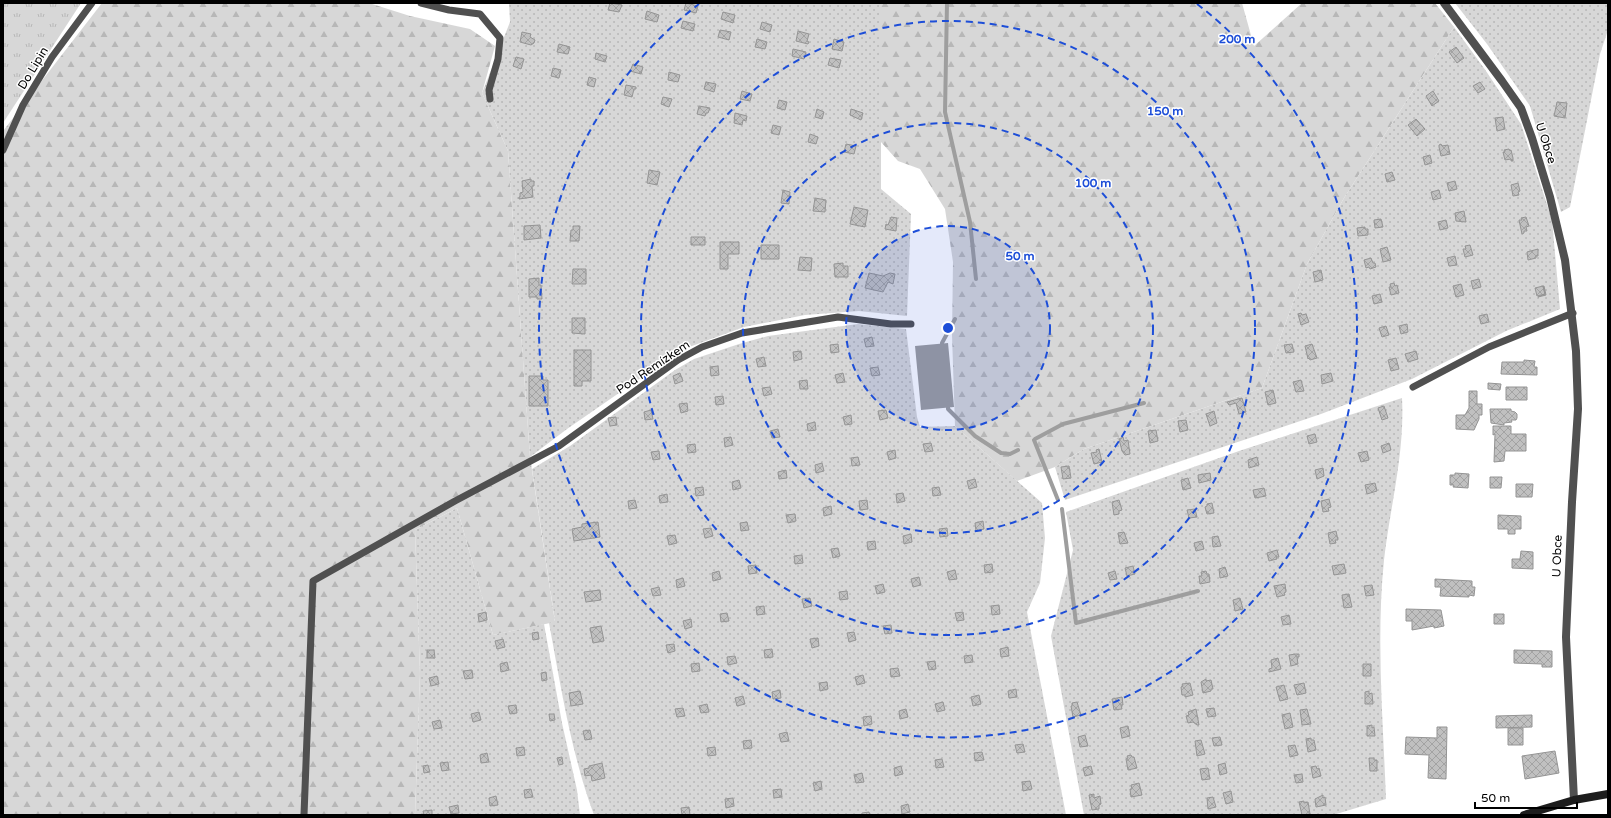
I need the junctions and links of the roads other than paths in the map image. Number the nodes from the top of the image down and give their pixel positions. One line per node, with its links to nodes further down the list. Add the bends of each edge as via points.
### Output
1 (92, 3): 5 (lane, Do Lipin, via 52,57 23,105)
2 (421, 3): 4 (lane, via 480,14 500,38 498,59 488,90)
3 (1444, 3): 6 (street, U Obce, via 1521,108 1550,197 1565,260)
4 (490, 99)
5 (3, 150)
6 (1573, 313): 8 (lane, via 1489,347); 10 (street, U Obce, via 1578,409 1566,636)
7 (911, 324): 11 (lane, Pod Remízkem, via 838,317 742,333 702,347 678,360 559,446 313,581)
8 (1413, 387)
9 (1608, 794): 10 (street)
10 (1574, 800): 12 (street)
11 (304, 815)
12 (1524, 815)

